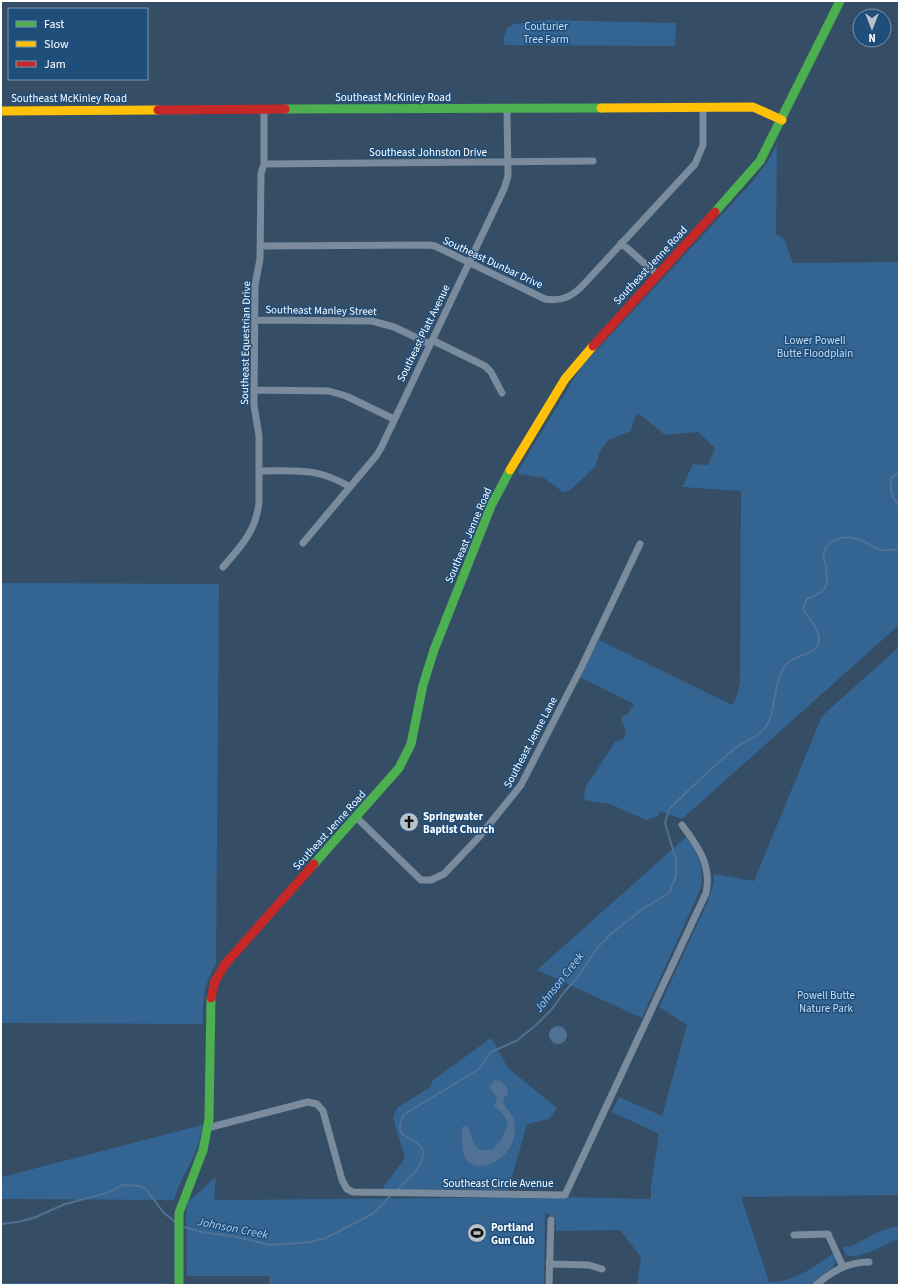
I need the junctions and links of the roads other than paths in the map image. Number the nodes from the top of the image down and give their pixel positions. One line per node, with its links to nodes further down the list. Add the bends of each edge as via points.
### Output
1 (840, 1): 6 (main road, Southeast Jenne Road)
2 (703, 108): 3 (main road, Southeast McKinley Road); 6 (main road, Southeast McKinley Road, via 753,107); 10 (street, Southeast Dunbar Drive, via 703,146 699,158)
3 (507, 109): 4 (main road, Southeast McKinley Road); 8 (street, Southeast Platt Avenue)
4 (264, 110): 5 (main road, Southeast McKinley Road); 9 (street, Southeast Equestrian Drive)
5 (1, 111)
6 (782, 120): 13 (main road, Southeast Jenne Road, via 767,150 750,174)
7 (593, 161): 8 (street, Southeast Johnston Drive)
8 (508, 162): 9 (street, Southeast Johnston Drive); 12 (street, Southeast Platt Avenue, via 508,176 504,189)
9 (264, 164): 11 (street, Southeast Equestrian Drive, via 261,174)
10 (621, 244): 12 (street, Southeast Dunbar Drive, via 578,291 559,300 545,298); 13 (street)
11 (261, 246): 12 (street, Southeast Dunbar Drive, via 429,245); 14 (street, Southeast Equestrian Drive, via 255,285)
12 (469, 262): 15 (street, Southeast Platt Avenue)
13 (658, 275): 24 (main road, Southeast Jenne Road, via 571,371 502,485 434,650 423,685 409,749 395,774)
14 (255, 320): 15 (street, Southeast Manley Street, via 372,321); 16 (street, Southeast Equestrian Drive)
15 (431, 342): 17 (street, Southeast Manley Street, via 485,366); 18 (street, Southeast Platt Avenue)
16 (254, 390): 18 (street, via 329,391 346,396); 19 (street, Southeast Equestrian Drive, via 259,436)
17 (502, 392)
18 (394, 419): 20 (street, Southeast Platt Avenue, via 376,456)
19 (259, 471): 20 (street, via 320,473); 23 (street, Southeast Equestrian Drive, via 256,522 245,542)
20 (350, 488): 21 (street, Southeast Platt Avenue)
21 (303, 543)
22 (640, 544): 24 (street, Southeast Jenne Lane, via 582,666 521,785 479,837 444,874 431,880 421,880)
23 (223, 567)
24 (356, 818): 26 (main road, Southeast Jenne Road, via 226,963 217,977 212,989 211,1002)
25 (682, 825): 26 (street, Southeast Circle Avenue, via 699,848 705,864 708,879 706,893 566,1194 357,1193 347,1188 342,1180 323,1111 315,1103 300,1104)
26 (207, 1128): 33 (main road, Southeast Jenne Road, via 202,1154 184,1196 180,1214)
27 (551, 1220): 30 (street)
28 (794, 1235): 31 (street, via 828,1234)
29 (869, 1262): 31 (street, via 856,1262)
30 (549, 1264): 32 (street, via 589,1265); 34 (street)
31 (843, 1267): 35 (street)
32 (602, 1269)
33 (179, 1285)
34 (549, 1285)
35 (816, 1285)

